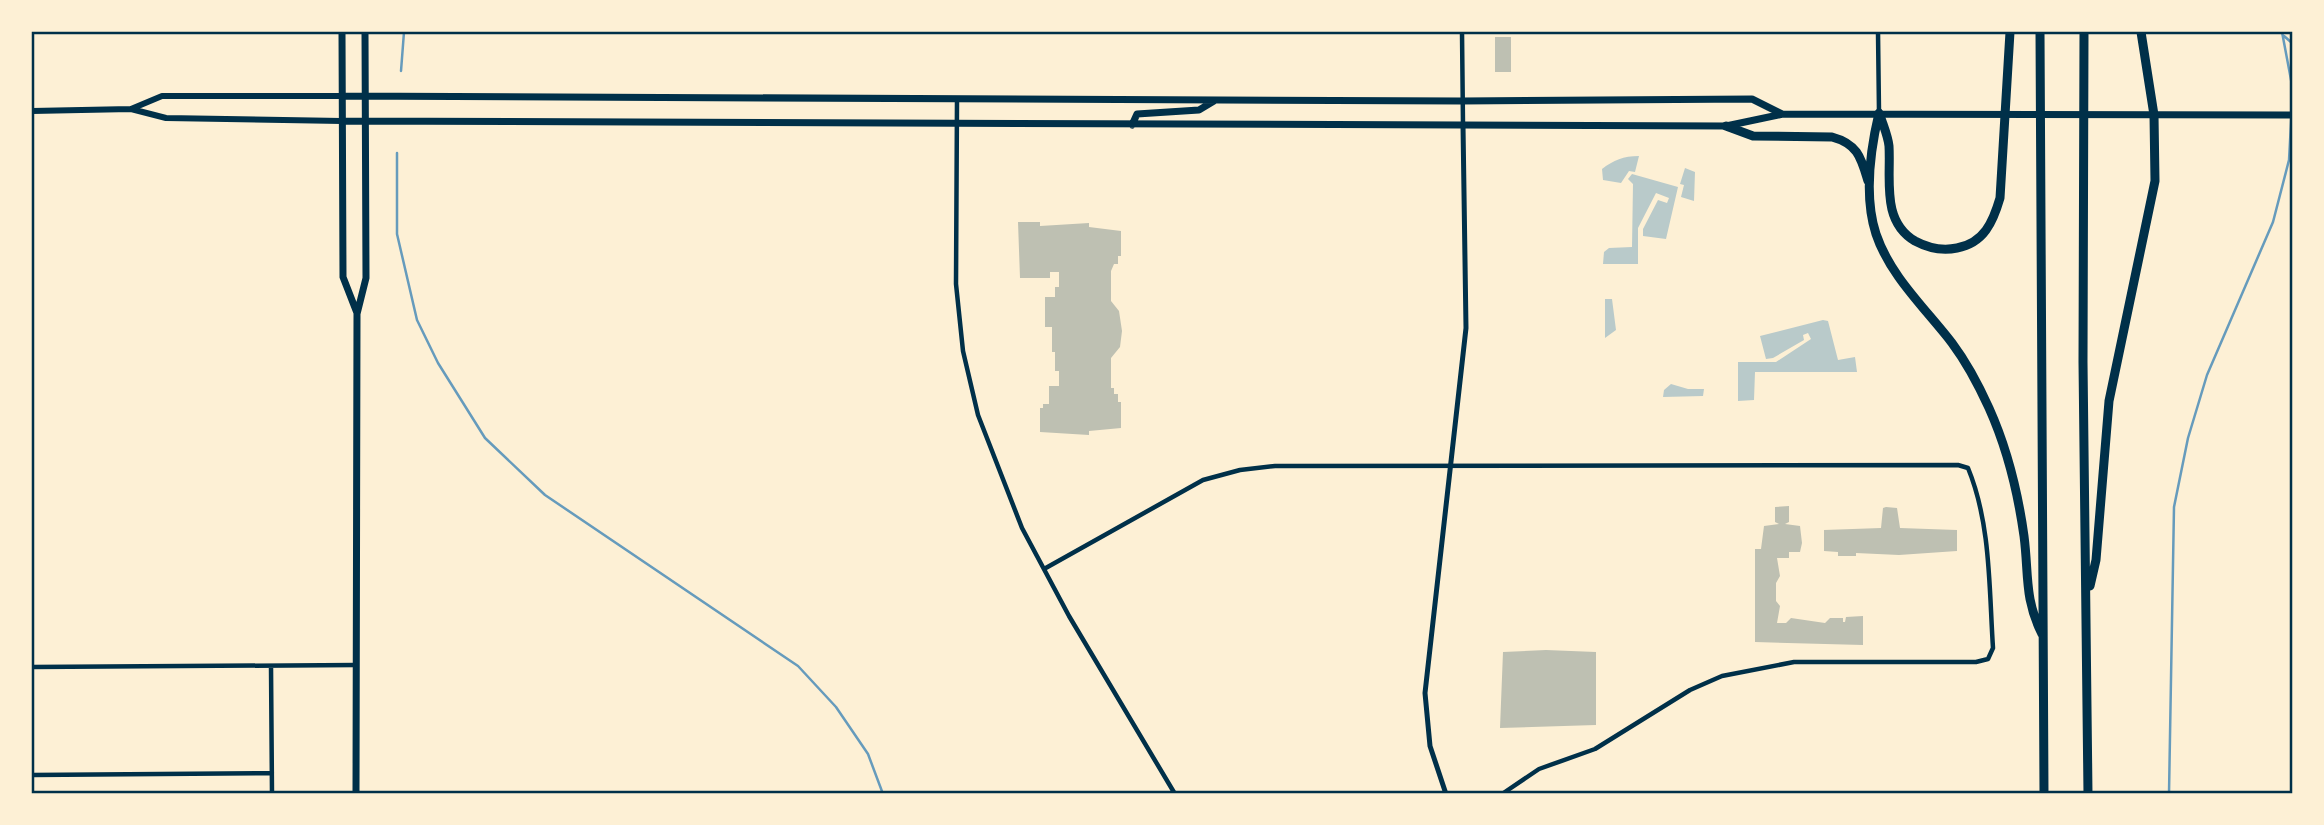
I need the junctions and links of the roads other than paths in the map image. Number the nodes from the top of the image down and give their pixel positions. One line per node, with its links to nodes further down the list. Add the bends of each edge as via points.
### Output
1 (342, 32): 10 (main road)
2 (365, 32): 9 (main road)
3 (1462, 32): 13 (street)
4 (1878, 32): 16 (street)
5 (2010, 32): 16 (highway, via 1996,210 1980,239 1945,250 1907,236 1895,220 1889,144)
6 (2040, 32): 31 (highway)
7 (2084, 32): 30 (highway)
8 (2141, 32): 18 (highway)
9 (365, 95): 10 (main road); 11 (main road); 21 (main road)
10 (342, 96): 14 (main road, via 162,96); 20 (main road)
11 (957, 99): 12 (main road); 22 (street)
12 (1215, 100): 13 (main road); 23 (main road, via 1199,110 1137,114)
13 (1462, 101): 17 (main road, via 1752,99); 24 (street)
14 (131, 109): 15 (main road); 20 (main road, via 166,118)
15 (32, 111)
16 (1879, 113): 17 (main road); 18 (main road); 26 (highway, via 1872,142)
17 (1783, 114): 25 (main road)
18 (2154, 115): 19 (main road); 30 (highway, via 2155,181 2109,401 2096,560)
19 (2292, 115)
20 (342, 121): 21 (main road); 27 (main road, via 343,277)
21 (365, 121): 22 (main road); 27 (main road, via 366,278)
22 (957, 124): 23 (main road); 29 (street, via 956,284 963,351 993,459)
23 (1132, 125): 24 (main road)
24 (1463, 125): 25 (main road); 28 (street, via 1466,328)
25 (1726, 126): 26 (highway, via 1753,136 1842,140 1861,156)
26 (1871, 188): 31 (highway, via 1871,213 1884,253 1960,355 2002,440 2024,537 2030,610)
27 (357, 314): 32 (main road)
28 (1451, 466): 29 (street, via 1240,470 1193,486); 40 (street, via 1425,693 1430,746); 41 (street, via 1958,465 1968,468 1977,491 1987,547 1993,648 1988,659 1976,663 1794,662 1723,676 1690,690 1595,749 1539,769)
29 (1044, 569): 39 (street)
30 (2087, 601): 43 (highway)
31 (2043, 636): 42 (highway)
32 (356, 665): 33 (street); 38 (main road)
33 (271, 666): 34 (street); 35 (street)
34 (32, 667)
35 (272, 773): 36 (street); 37 (street)
36 (32, 775)
37 (272, 793)
38 (356, 793)
39 (1175, 793)
40 (1446, 793)
41 (1502, 793)
42 (2045, 793)
43 (2088, 793)

